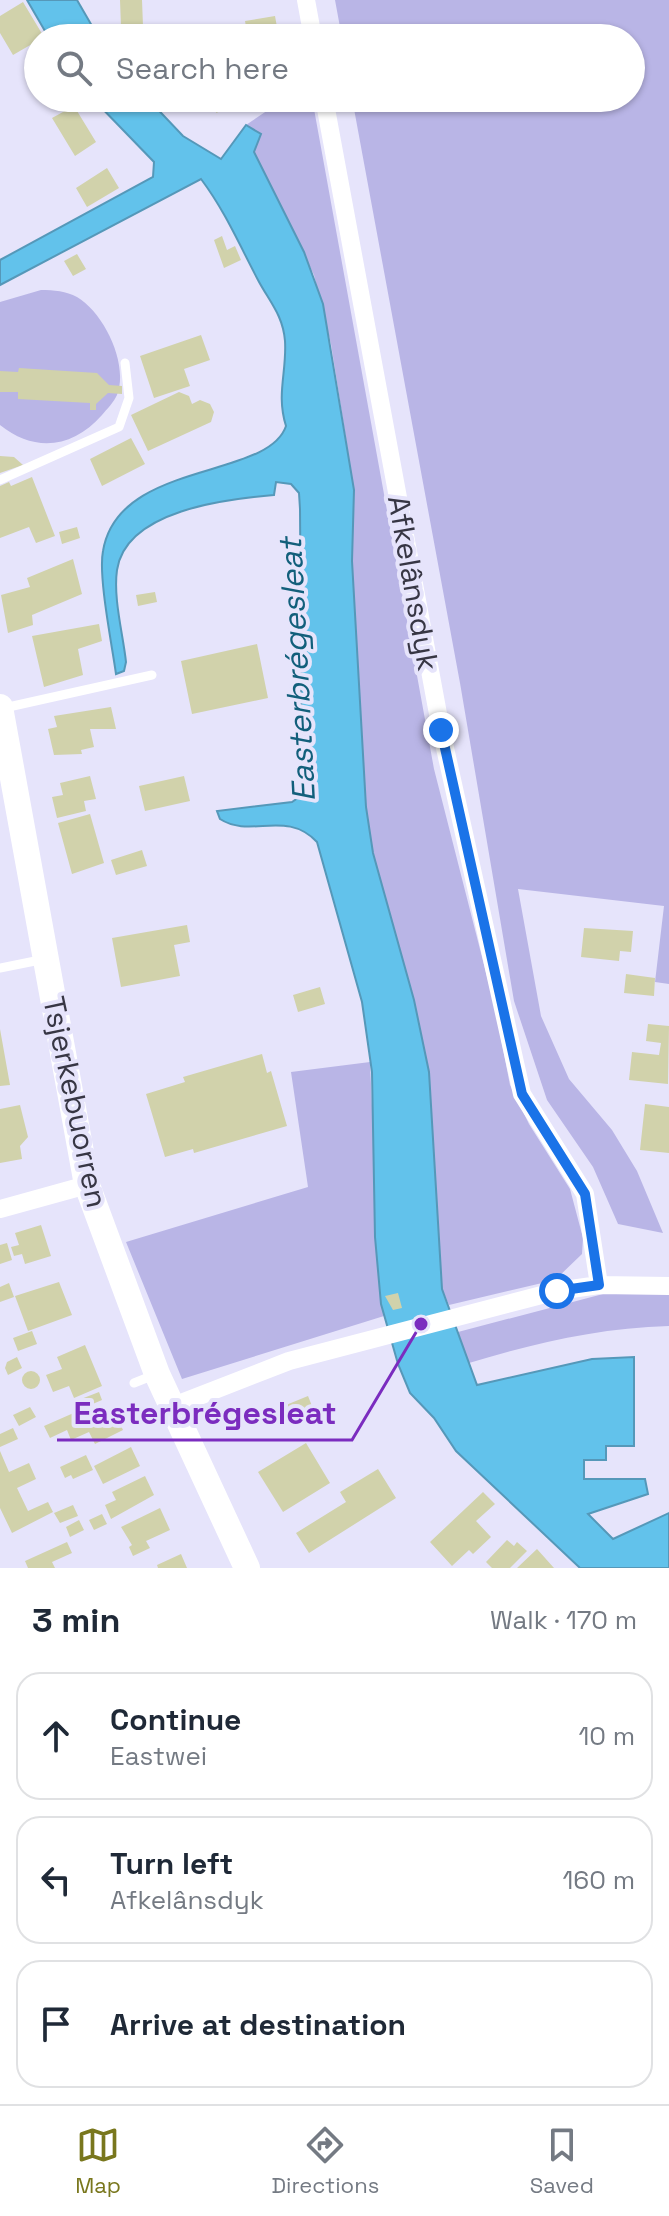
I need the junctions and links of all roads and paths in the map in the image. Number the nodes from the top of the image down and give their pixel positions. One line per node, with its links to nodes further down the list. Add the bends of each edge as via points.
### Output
1 (306, 0): 2 (street)
2 (310, 24)
3 (327, 112): 12 (street, Afkelânsdyk, via 441,730 522,1094 585,1194)
4 (125, 363): 5 (lane, via 129,398 119,427)
5 (0, 480)
6 (152, 675): 7 (lane)
7 (1, 719): 8 (street, Tsjerkebuorren)
8 (45, 959): 9 (lane); 10 (street, Tsjerkebuorren)
9 (0, 968)
10 (87, 1185): 11 (street); 14 (street, Tsjerkebuorren, via 146,1378)
11 (0, 1209)
12 (599, 1285): 13 (street); 14 (street, via 457,1315 289,1361)
13 (669, 1286)
14 (171, 1407): 15 (street, Tsjerkebuorren)
15 (247, 1568)

